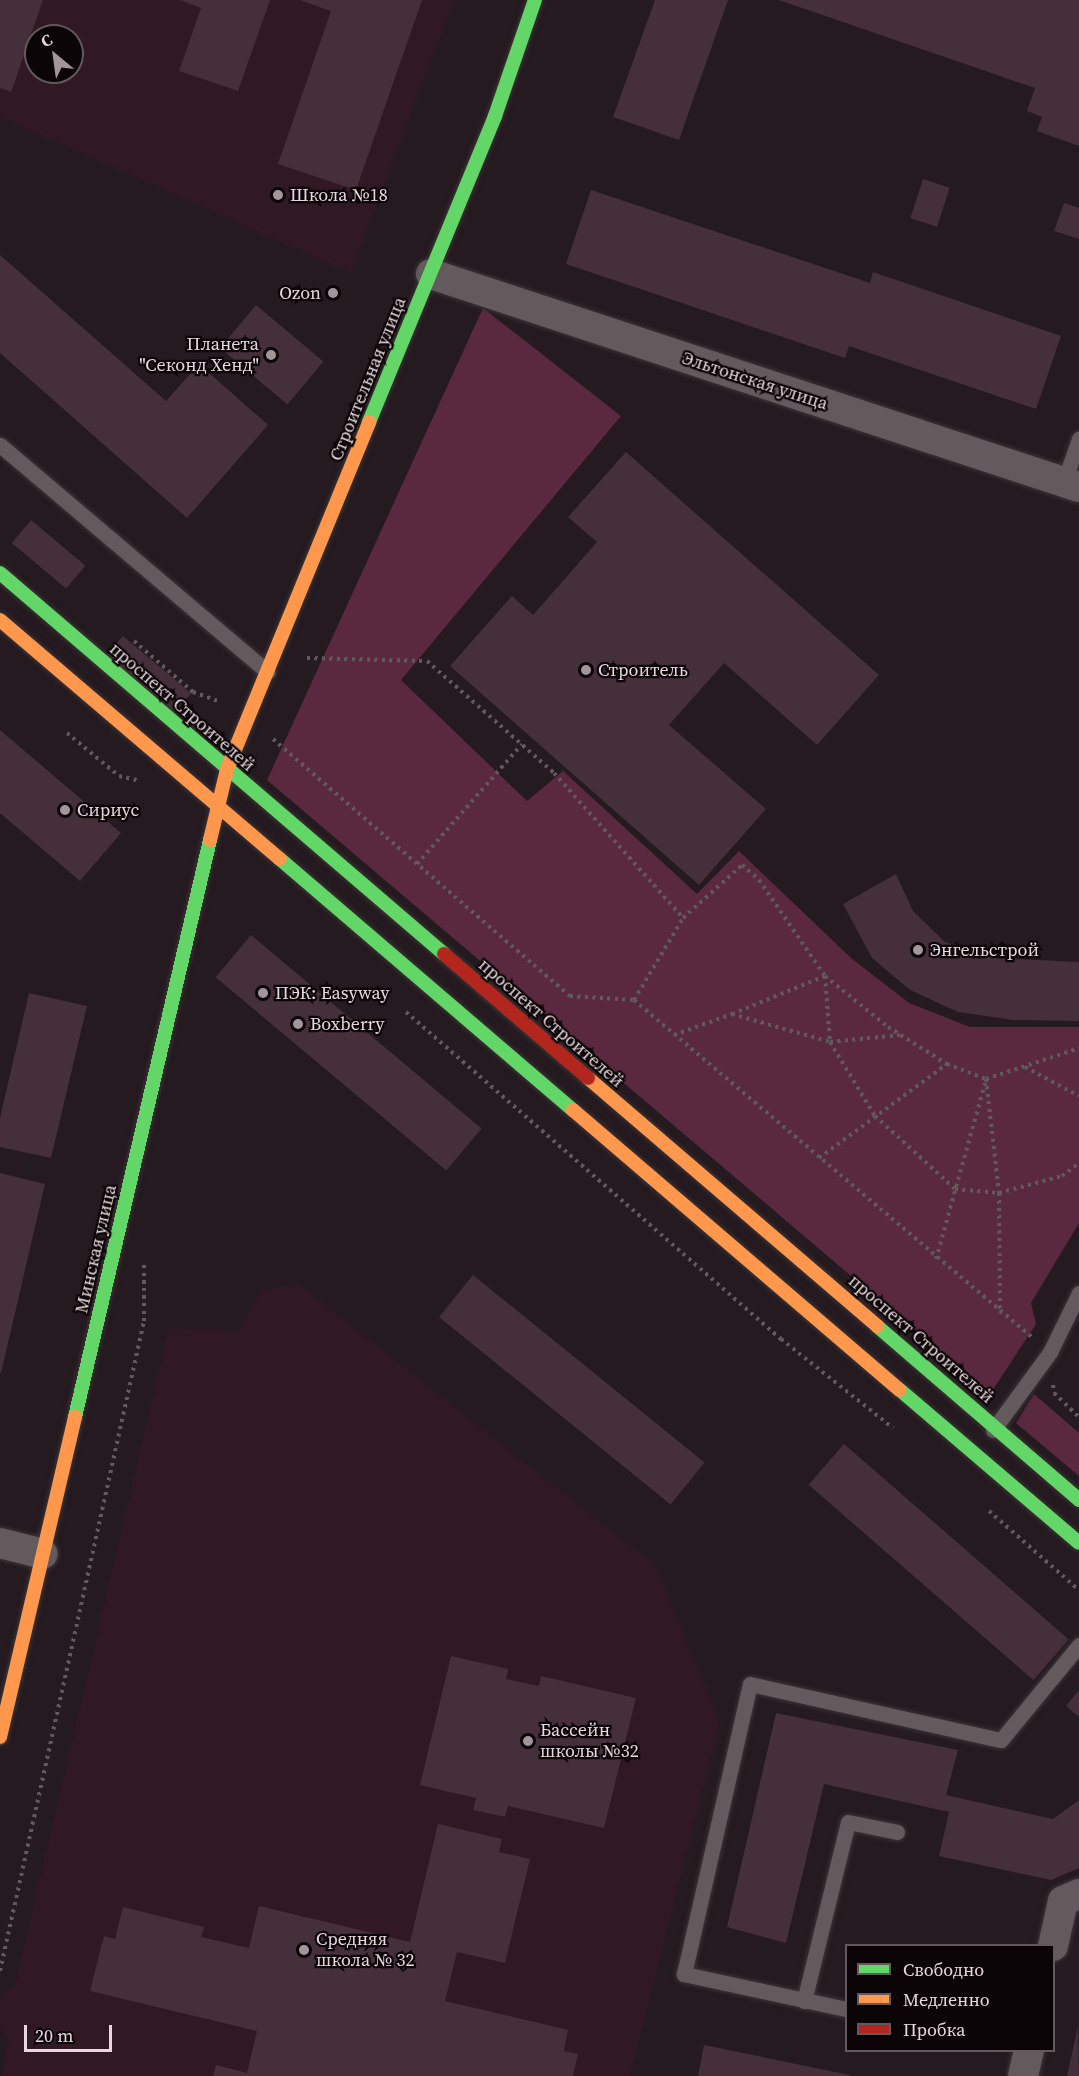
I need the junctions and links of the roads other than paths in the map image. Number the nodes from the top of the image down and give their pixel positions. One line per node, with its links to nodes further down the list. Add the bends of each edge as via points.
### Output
1 (535, 0): 2 (main road, Строительная улица)
2 (431, 274): 5 (street, Эльтонская улица); 8 (main road, Строительная улица)
3 (1079, 440): 5 (lane)
4 (0, 445): 8 (lane)
5 (1071, 485)
6 (0, 573): 9 (main road, проспект Строителей)
7 (0, 620): 10 (main road)
8 (268, 672): 9 (main road, Строительная улица)
9 (227, 769): 10 (main road, Минская улица); 12 (main road, проспект Строителей)
10 (218, 807): 13 (main road); 17 (main road, Минская улица)
11 (1079, 1293): 12 (lane, via 1050,1352)
12 (995, 1427): 13 (lane); 14 (main road, проспект Строителей)
13 (973, 1453): 15 (main road)
14 (1079, 1500)
15 (1079, 1543)
16 (0, 1544): 17 (street)
17 (43, 1554): 19 (main road, Минская улица)
18 (1079, 1646): 23 (lane, via 1001,1740 750,1684 684,1974)
19 (0, 1737)
20 (897, 1832): 23 (lane, via 848,1822)
21 (1079, 1894): 22 (street, via 1063,1901)
22 (1053, 1944)
23 (804, 2001): 24 (lane)
24 (845, 2009)
25 (1029, 2052): 26 (street)
26 (1023, 2076)

